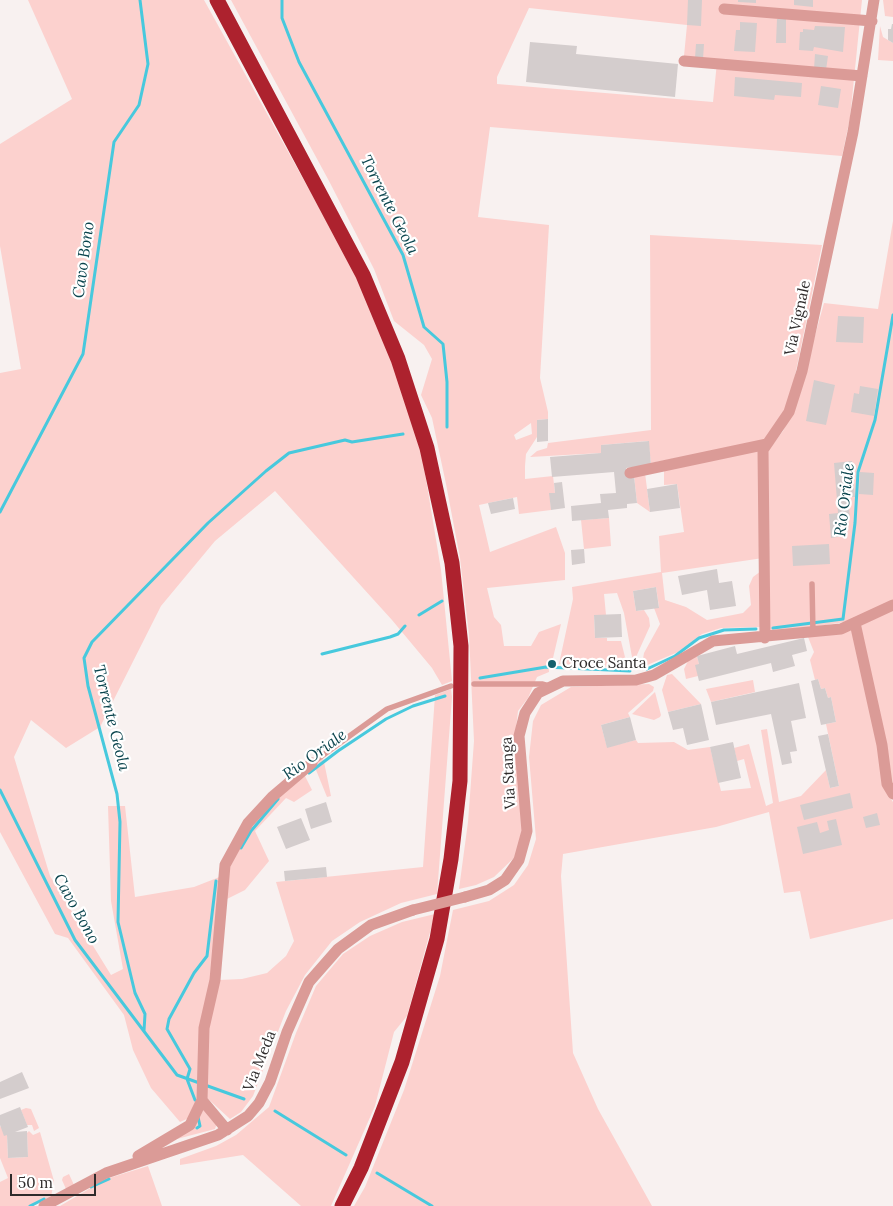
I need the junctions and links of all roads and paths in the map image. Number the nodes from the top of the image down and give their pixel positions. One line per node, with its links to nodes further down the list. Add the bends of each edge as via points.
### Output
1 (217, 0): 24 (highway, via 364,275 398,359 432,467 452,563 461,646 460,781 438,939 402,1062 362,1168)
2 (874, 0): 4 (street, Via Vignale)
3 (724, 9): 4 (street)
4 (872, 21): 6 (street, Via Vignale)
5 (684, 61): 6 (street)
6 (862, 76): 7 (street, Via Vignale, via 854,132 802,371 789,412)
7 (767, 444): 8 (street); 13 (street, Via Vignale, via 763,450)
8 (630, 473)
9 (812, 584): 12 (lane)
10 (893, 605): 11 (street, Via Stanga)
11 (855, 623): 12 (street, Via Stanga, via 841,629); 18 (street, via 882,745 887,784)
12 (812, 627): 13 (street, Via Stanga)
13 (765, 638): 16 (street, Via Stanga, via 713,641 668,669 636,680 563,681)
14 (474, 684): 16 (lane, via 542,684)
15 (451, 686): 17 (lane, via 387,709)
16 (551, 687): 19 (street, Via Stanga, bridge, via 538,693 525,713 520,736 527,831 519,860 505,880 489,890)
17 (312, 763): 20 (street, via 248,823 225,865 215,980 204,1028)
18 (893, 794)
19 (413, 910): 21 (street, Via Meda, via 371,925 338,949 309,982 259,1103 248,1116)
20 (202, 1095): 21 (street); 22 (street, via 190,1125)
21 (228, 1130): 22 (street, Via Meda)
22 (125, 1164): 23 (street, Via Meda)
23 (44, 1206)
24 (342, 1206)

